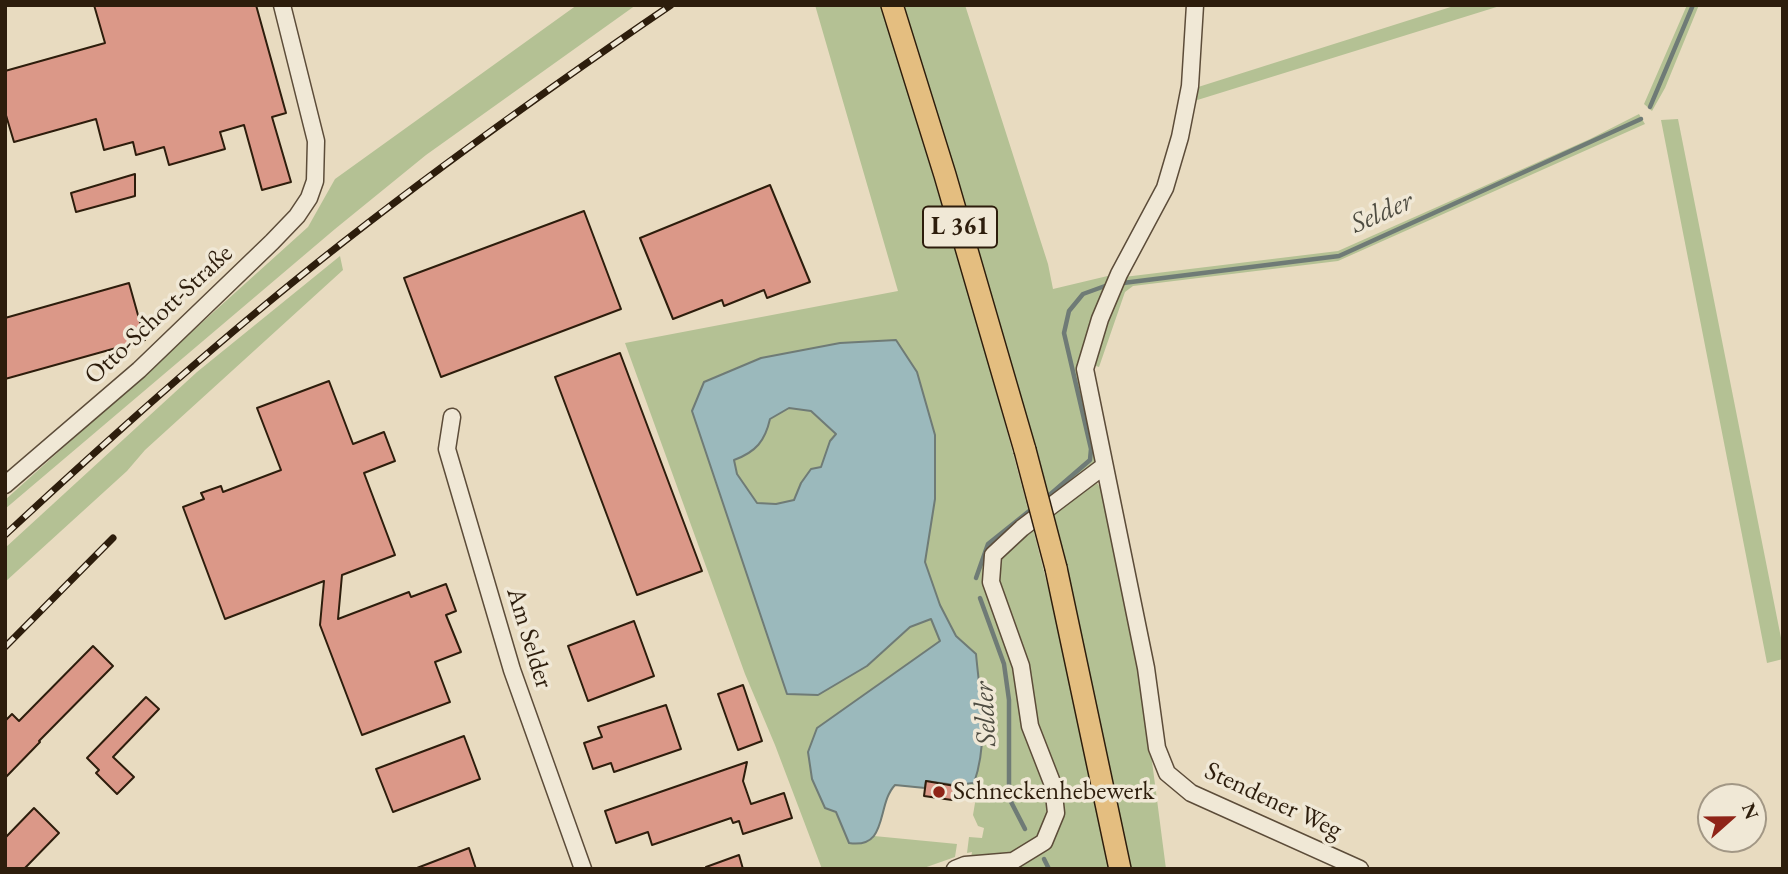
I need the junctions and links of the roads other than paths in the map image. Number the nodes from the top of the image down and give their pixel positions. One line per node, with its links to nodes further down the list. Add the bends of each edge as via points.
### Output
1 (282, 5): 6 (street, Otto-Schott-Straße, via 311,116 317,161 309,198 272,242 139,370)
2 (892, 5): 9 (main road, L 361, bridge, via 1025,450 1056,568)
3 (1195, 5): 5 (street, via 1191,86 1165,188 1114,286 1085,369)
4 (452, 417): 7 (street, Am Selder, via 447,449 512,670)
5 (1104, 466): 8 (street, via 993,555 991,582 1021,666 1030,726 1053,785 1056,813 1044,842 1013,862); 10 (street, Stendener Weg, via 1146,668 1157,748 1167,773 1191,793)
6 (5, 485)
7 (583, 869)
8 (955, 869)
9 (1120, 869)
10 (1360, 869)

